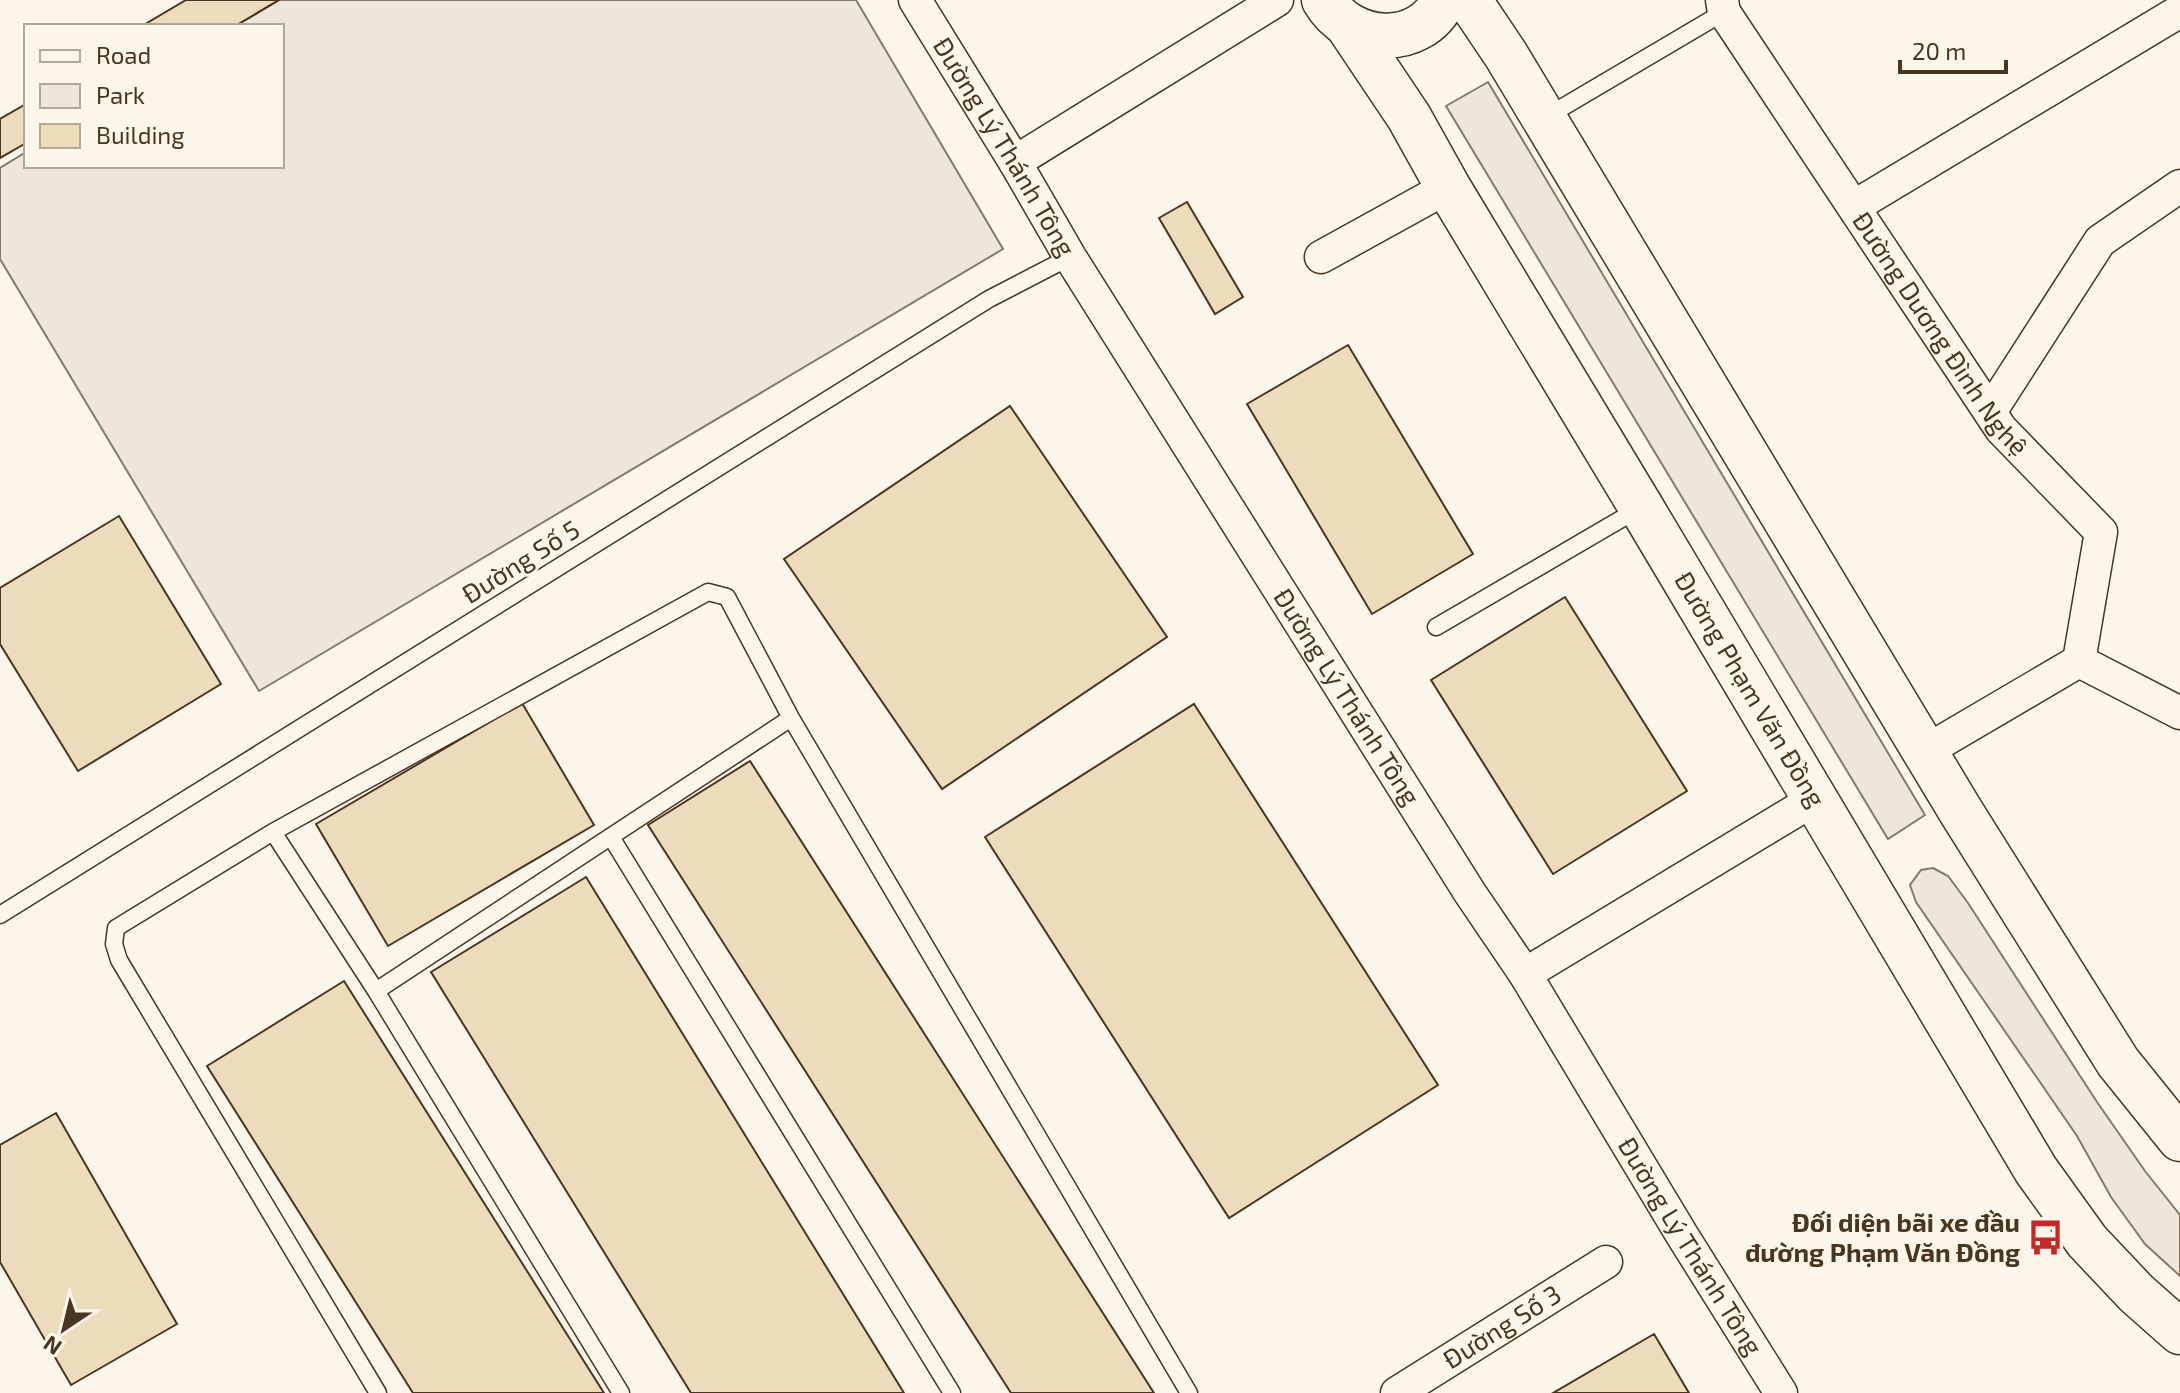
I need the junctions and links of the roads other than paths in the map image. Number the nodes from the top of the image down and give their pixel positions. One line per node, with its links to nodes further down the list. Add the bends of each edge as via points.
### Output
1 (915, 0): 9 (street, Đường Lý Thánh Tông)
2 (1277, 0): 9 (street)
3 (1444, 0): 7 (main road, via 1421,26 1398,36 1372,36)
4 (1469, 0): 8 (main road)
5 (1730, 4): 8 (lane); 12 (street, Đường Dương Đình Nghệ)
6 (2180, 11): 12 (street)
7 (1336, 13): 11 (main road, Đường Phạm Văn Đồng, via 1409,117)
8 (1542, 119): 21 (main road)
9 (1015, 162): 13 (street, Đường Lý Thánh Tông)
10 (2180, 186): 15 (street, via 2100,241)
11 (1448, 187): 14 (street); 16 (main road, Đường Phạm Văn Đồng)
12 (1855, 206): 15 (street, Đường Dương Đình Nghệ)
13 (1070, 257): 25 (lane, Đường Số 5, via 989,299); 26 (street, Đường Lý Thánh Tông)
14 (1321, 257)
15 (1990, 412): 18 (street, Đường Dương Đình Nghệ, via 2101,532)
16 (1641, 507): 17 (lane); 22 (main road, Đường Phạm Văn Đồng)
17 (1436, 627)
18 (2079, 661): 19 (street); 21 (street)
19 (2176, 702)
20 (791, 718): 23 (lane, via 727,597 708,592); 24 (lane); 34 (lane)
21 (1924, 752): 28 (main road, via 2118,1062)
22 (1815, 799): 26 (street); 30 (main road, Đường Phạm Văn Đồng, via 2036,1170 2087,1241)
23 (273, 832): 27 (lane); 31 (lane, via 116,928 114,944)
24 (611, 837): 27 (lane); 33 (lane)
25 (0, 915)
26 (1525, 974): 36 (street, Đường Lý Thánh Tông)
27 (376, 991): 32 (lane)
28 (2180, 1139)
29 (1606, 1262): 35 (street, Đường Số 3)
30 (2180, 1332)
31 (378, 1393)
32 (621, 1393)
33 (952, 1393)
34 (1189, 1393)
35 (1397, 1393)
36 (1780, 1393)

